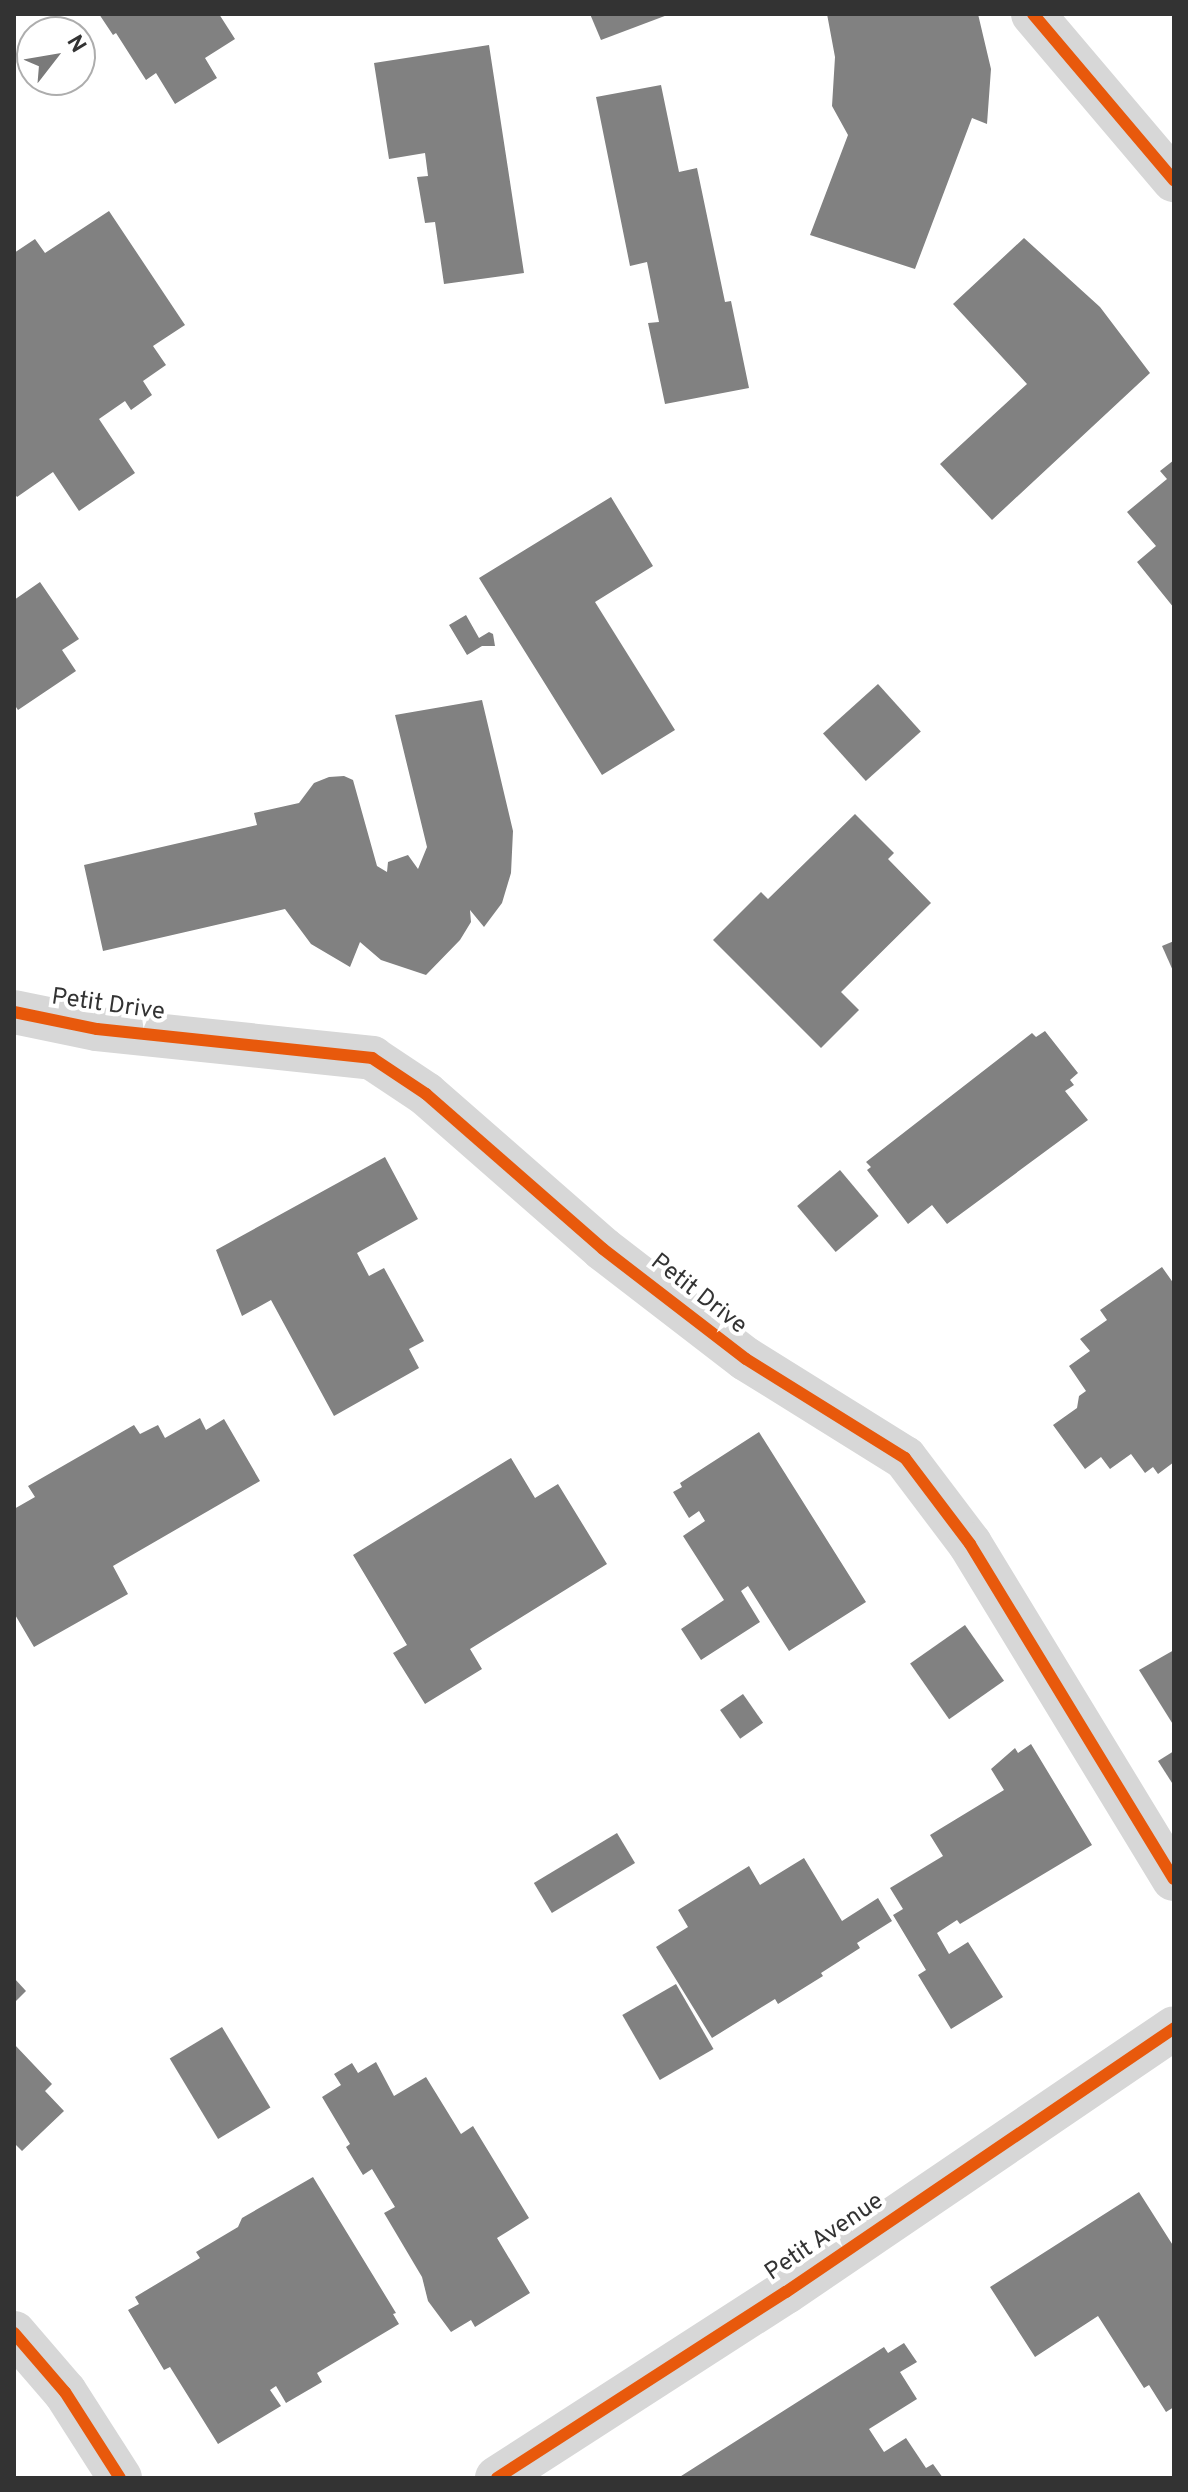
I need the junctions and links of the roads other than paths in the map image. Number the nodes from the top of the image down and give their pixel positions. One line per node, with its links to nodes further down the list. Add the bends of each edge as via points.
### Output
1 (1033, 14): 2 (street)
2 (1174, 180)
3 (14, 1012): 4 (street, Petit Drive, via 97,1029 372,1058 426,1094 603,1249 746,1359 905,1458 970,1544)
4 (1174, 1879)
5 (1174, 2028): 8 (street, Petit Avenue, via 786,2292)
6 (14, 2333): 7 (street, via 65,2392)
7 (120, 2478)
8 (497, 2478)

